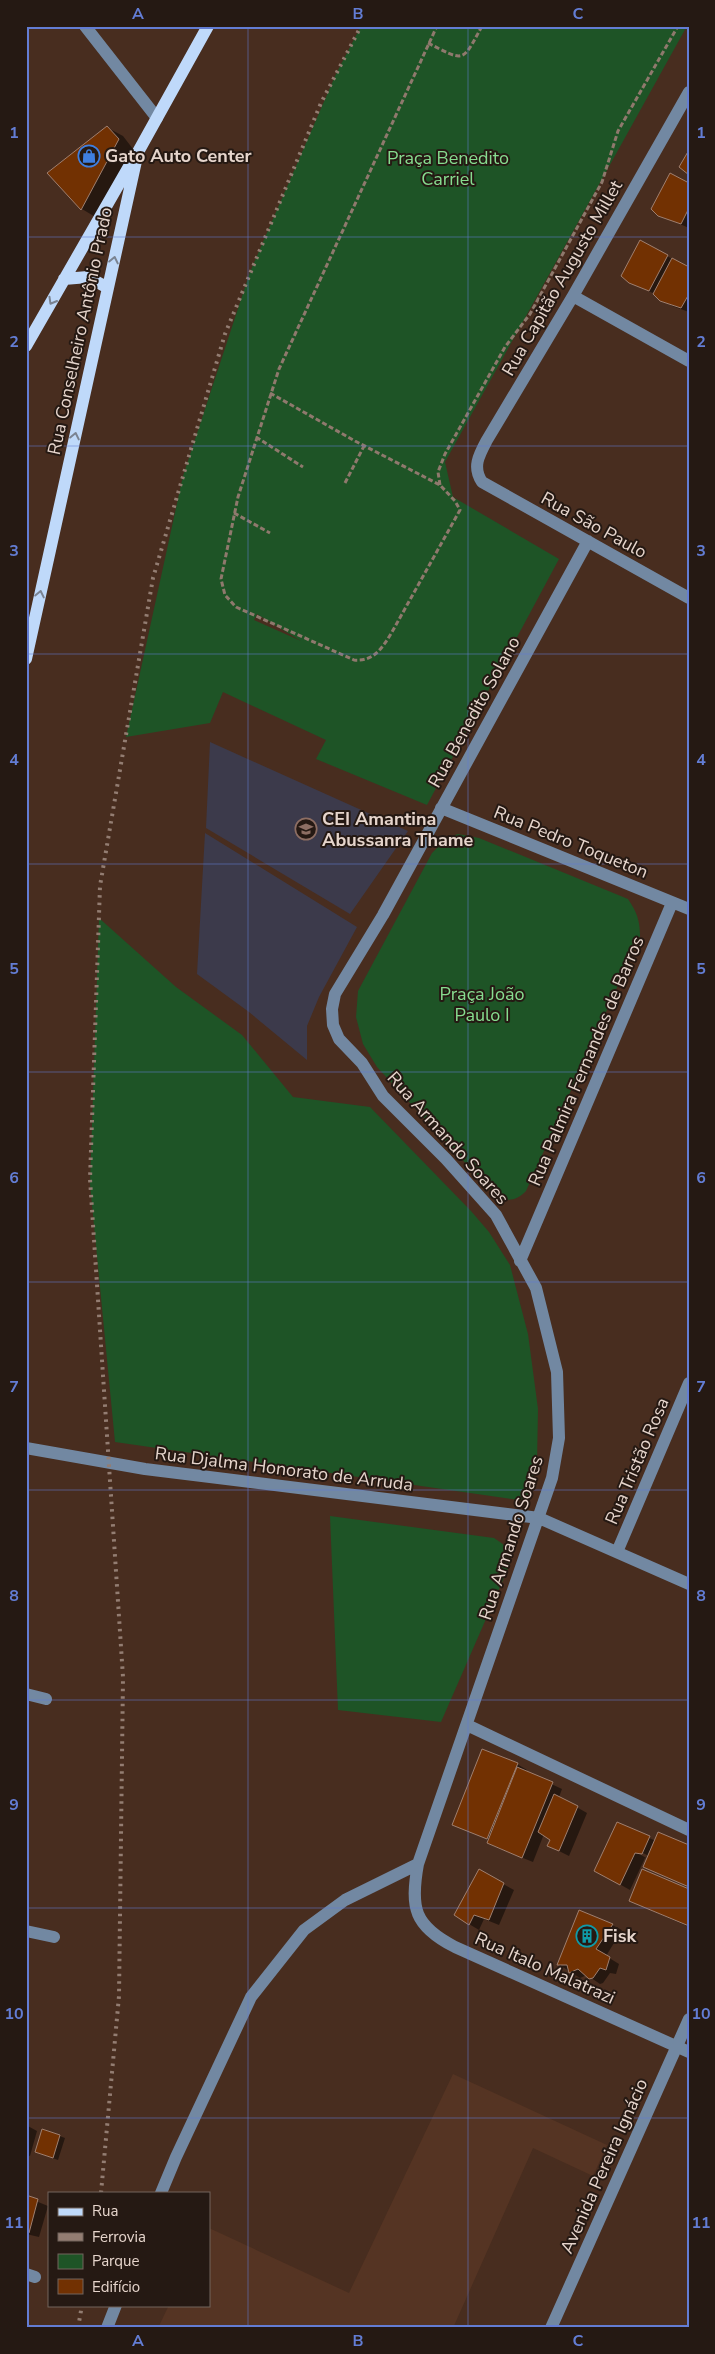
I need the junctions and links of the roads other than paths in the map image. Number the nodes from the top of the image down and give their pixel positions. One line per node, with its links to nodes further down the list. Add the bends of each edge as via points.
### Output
1 (85, 26): 5 (street)
2 (208, 26): 5 (main road, Rua Conselheiro Antônio Prado)
3 (689, 92): 4 (street, Rua Capitão Augusto Millet)
4 (685, 106): 9 (street, Rua Capitão Augusto Millet)
5 (157, 118): 6 (main road, Rua Conselheiro Antônio Prado)
6 (138, 152): 7 (main road); 8 (main road, Rua Conselheiro Antônio Prado, one-way to 6)
7 (64, 279): 8 (main road, via 88,277); 10 (main road, one-way to 10)
8 (108, 288): 15 (main road, Rua Conselheiro Antônio Prado, one-way to 8)
9 (573, 296): 11 (street); 12 (street, Rua Capitão Augusto Millet, via 480,454 476,468)
10 (26, 346)
11 (689, 361)
12 (482, 482): 13 (street, Rua São Paulo)
13 (588, 541): 14 (street, Rua São Paulo); 16 (street, Rua Benedito Solano)
14 (689, 598)
15 (26, 659)
16 (440, 808): 17 (street, Rua Pedro Toqueton); 19 (street, Rua Benedito Solano, via 383,916 335,994 332,1018)
17 (672, 903): 18 (street, Rua Pedro Toqueton); 20 (street, Rua Palmira Fernandes de Barros)
18 (689, 910)
19 (336, 1032): 20 (street, Rua Armando Soares, via 362,1063 382,1096 446,1159 496,1215)
20 (520, 1261): 23 (street, Rua Armando Soares, via 536,1290 558,1372 559,1438 552,1478)
21 (689, 1384): 24 (street, Rua Tristão Rosa)
22 (26, 1448): 23 (street, Rua Djalma Honorato de Arruda, via 145,1469)
23 (539, 1518): 24 (street, Rua Djalma Honorato de Arruda); 28 (street, Rua Armando Soares)
24 (617, 1552): 25 (street, Rua Djalma Honorato de Arruda)
25 (689, 1584)
26 (26, 1694): 27 (street)
27 (46, 1699)
28 (467, 1726): 29 (street); 30 (street, Rua Armando Soares)
29 (689, 1830)
30 (418, 1864): 31 (street, Rua Armando Soares, via 414,1886); 37 (street, via 345,1900 304,1930 251,1998)
31 (416, 1904): 35 (street, Rua Italo Malatrazi, via 425,1926 438,1938)
32 (26, 1931): 33 (street)
33 (54, 1937)
34 (689, 2019): 35 (street, Avenida Pereira Ignácio)
35 (676, 2046): 36 (street, Rua Italo Malatrazi); 40 (street, Avenida Pereira Ignácio)
36 (689, 2052)
37 (161, 2192)
38 (116, 2306): 39 (street)
39 (107, 2328)
40 (551, 2328)

